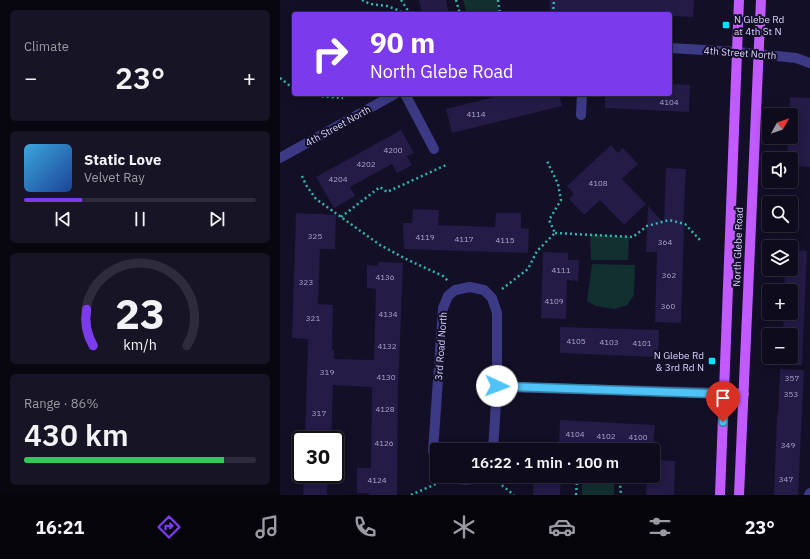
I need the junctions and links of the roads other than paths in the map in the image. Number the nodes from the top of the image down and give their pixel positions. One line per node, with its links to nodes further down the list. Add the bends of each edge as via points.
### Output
1 (739, 0): 4 (main road, North Glebe Road)
2 (761, 0): 5 (main road, North Glebe Road)
3 (672, 48): 4 (street, 4th Street North)
4 (738, 52): 5 (street, 4th Street North); 14 (main road, North Glebe Road)
5 (759, 54): 6 (street, 4th Street North, via 796,58); 15 (main road, North Glebe Road)
6 (810, 63)
7 (391, 96): 12 (street, 4th Street North)
8 (406, 96): 11 (street)
9 (582, 96): 10 (street)
10 (581, 116)
11 (434, 149)
12 (280, 158)
13 (497, 386): 14 (street); 16 (street, 3rd Road North, via 497,313 492,298 484,290 470,287 455,290 448,296 443,308); 17 (street, 3rd Road North)
14 (724, 394): 15 (main road); 18 (main road, North Glebe Road)
15 (744, 394): 19 (main road, North Glebe Road)
16 (434, 443)
17 (493, 443)
18 (720, 495)
19 (739, 495)

